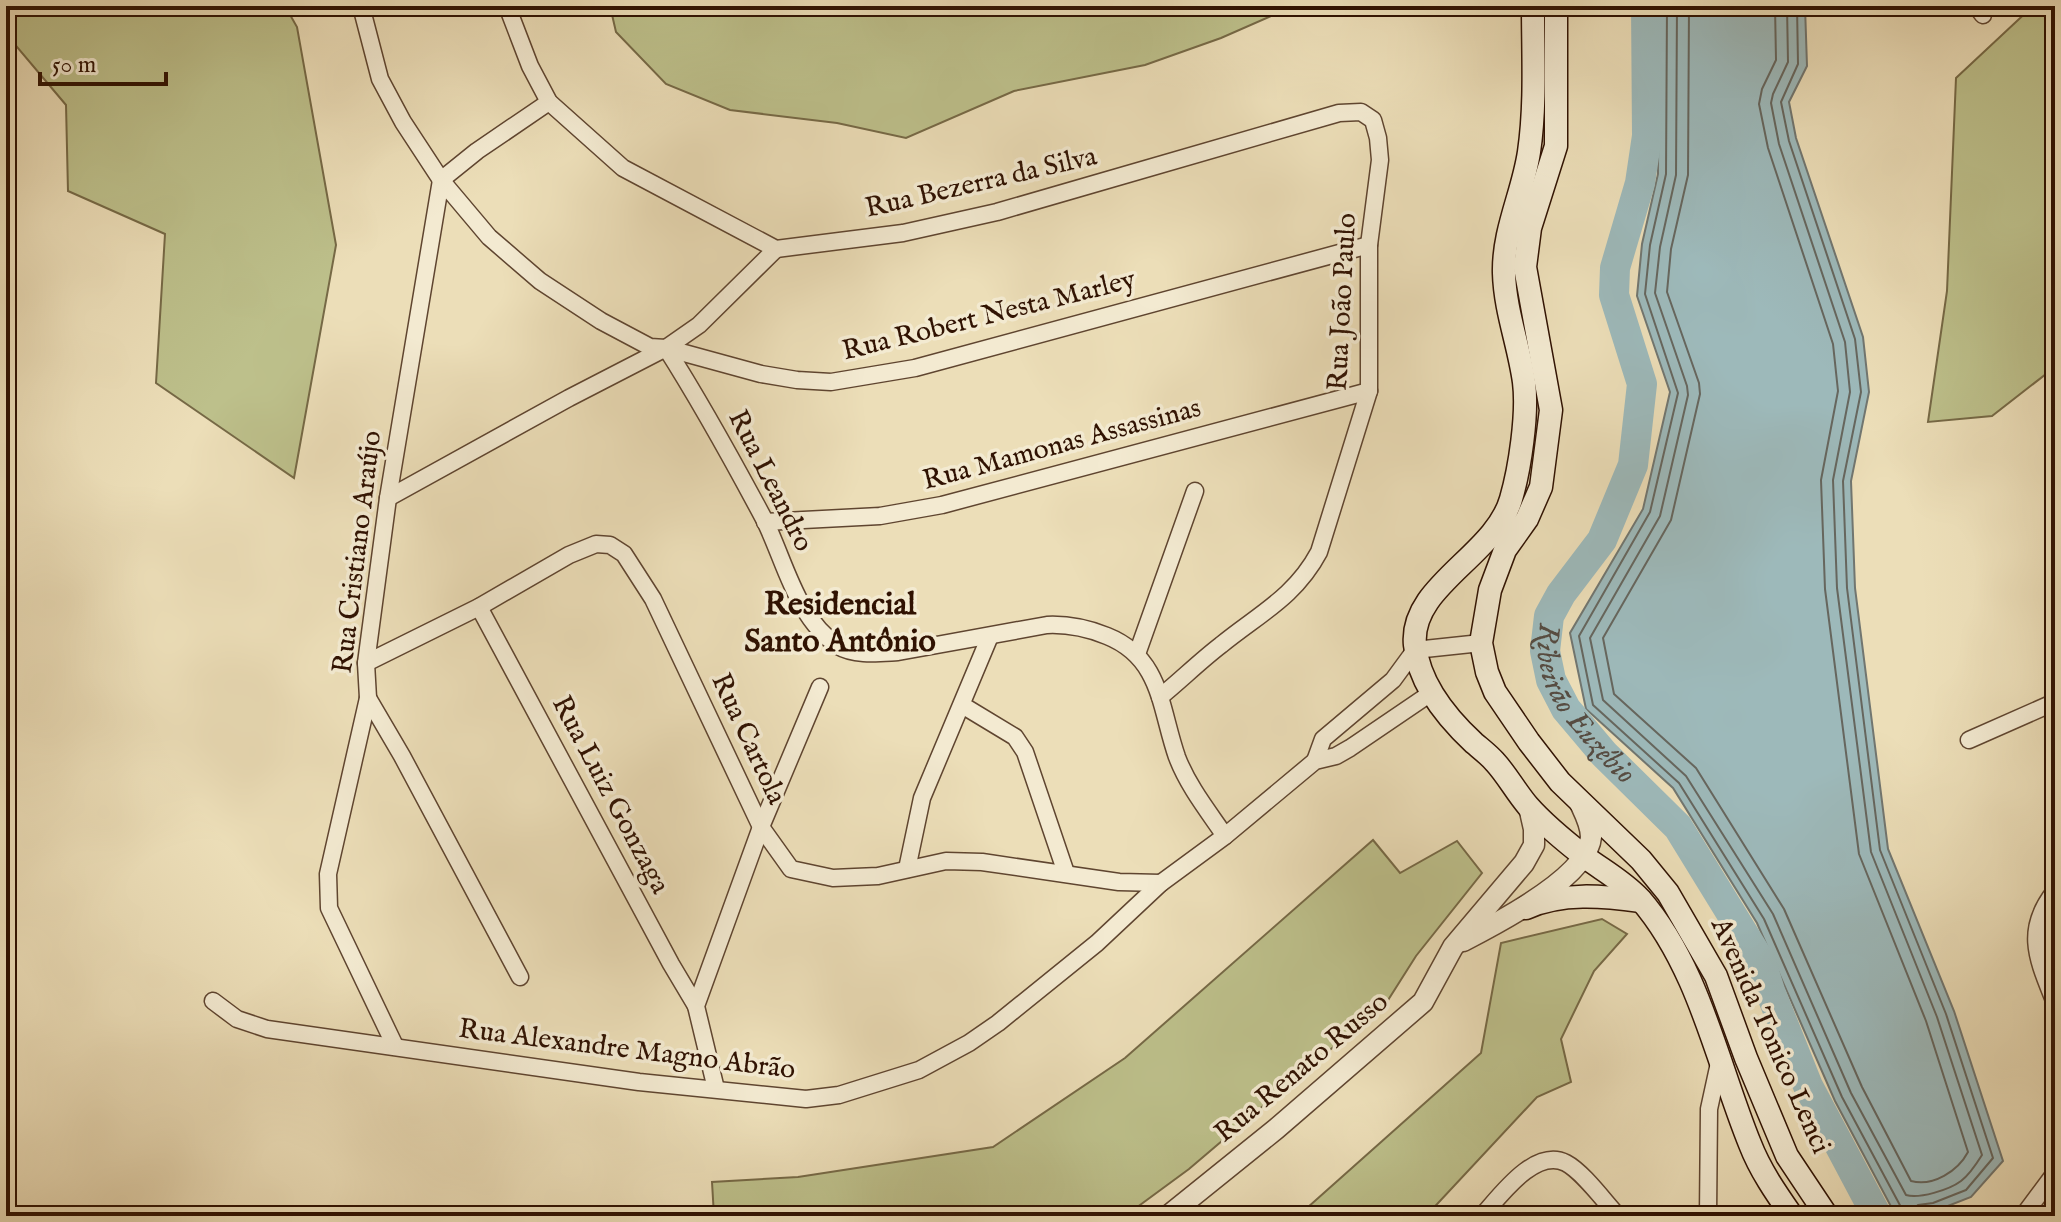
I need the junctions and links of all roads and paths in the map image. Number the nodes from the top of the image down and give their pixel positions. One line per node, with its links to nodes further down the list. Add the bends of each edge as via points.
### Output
1 (361, 6): 7 (street, Rua Robert Nesta Marley, via 380,79)
2 (507, 6): 5 (street)
3 (1533, 6): 18 (main road, Avenida Tonico Lenci, via 1529,152 1510,218 1504,271 1508,316 1524,382 1525,419 1511,500 1500,525 1422,610 1414,631)
4 (1556, 6): 17 (main road, Avenida Tonico Lenci, via 1556,146 1530,228 1525,267 1551,410 1547,453 1541,487 1505,550 1490,590)
5 (549, 102): 7 (street); 9 (street, via 623,168)
6 (1373, 120): 8 (street, Rua João Paulo, via 1380,160); 9 (street, Rua Bezerra da Silva, via 1361,112 1339,113 997,212 903,233)
7 (441, 180): 10 (street, Rua Robert Nesta Marley, via 489,237 540,281 601,321 650,347); 13 (street, Rua Cristiano Araújo)
8 (1369, 245): 10 (street, Rua Robert Nesta Marley, via 915,368 831,382 761,374); 11 (street, Rua João Paulo)
9 (776, 249): 10 (street, via 699,325)
10 (666, 348): 13 (street); 14 (street, Rua Leandro)
11 (1369, 391): 14 (street, Rua Mamonas Assassinas, via 942,505 880,516); 23 (street, Rua João Paulo, via 1319,552 1307,574)
12 (1195, 491): 19 (street)
13 (388, 498): 20 (street, Rua Cristiano Araújo)
14 (765, 522): 16 (street, Rua Leandro, via 803,607 839,647 874,654)
15 (479, 607): 20 (street, Rua Cartola); 34 (street, Rua Cartola, via 580,549 610,545 624,554 653,599); 47 (street, Rua Luiz Gonzaga)
16 (990, 636): 19 (street, Rua Leandro, via 1069,624 1118,640); 26 (street)
17 (1481, 643): 18 (street); 32 (main road, Avenida Tonico Lenci, via 1495,692)
18 (1415, 650): 22 (main road, Avenida Tonico Lenci); 27 (street, via 1393,680)
19 (1137, 654): 23 (street)
20 (366, 663): 24 (street, Rua Cristiano Araújo)
21 (820, 687): 34 (street)
22 (1431, 693): 28 (street); 30 (main road, Avenida Tonico Lenci)
23 (1160, 697): 35 (street, via 1189,783)
24 (368, 698): 44 (street); 48 (street, Rua Cristiano Araújo, via 328,874 327,900)
25 (2055, 702): 29 (street)
26 (962, 705): 37 (street, via 922,798); 38 (street, via 1019,741)
27 (1362, 706): 28 (street); 31 (street, via 1323,739)
28 (1381, 724): 31 (street, via 1343,752)
29 (1969, 740)
30 (1494, 760): 32 (main road, via 1558,816 1570,814); 33 (main road, Avenida Tonico Lenci)
31 (1315, 761): 35 (street, Rua Alexandre Magno Abrão)
32 (1569, 790): 36 (street, via 1589,822); 57 (main road, Avenida Tonico Lenci, via 1641,860 1692,931 1716,976 1787,1156)
33 (1529, 807): 36 (main road, Avenida Tonico Lenci); 43 (street, Rua Renato Russo, via 1534,845)
34 (761, 827): 37 (street, Rua Cartola, via 786,863 800,872 844,878); 47 (street)
35 (1225, 836): 39 (street, Rua Alexandre Magno Abrão)
36 (1585, 857): 41 (main road, Avenida Tonico Lenci, via 1615,875); 42 (street)
37 (907, 869): 38 (street, Rua Cartola, via 946,861)
38 (1066, 873): 39 (street, Rua Cartola)
39 (1161, 883): 50 (street, Rua Alexandre Magno Abrão, via 998,1023 919,1070 839,1095 806,1099)
40 (2055, 891): 46 (street, via 2038,916 2035,936)
41 (1641, 901): 42 (main road, via 1561,897); 49 (main road, Avenida Tonico Lenci, via 1685,970)
42 (1526, 908): 43 (street)
43 (1453, 947): 52 (street, Rua Renato Russo, via 1423,1002)
44 (520, 977)
45 (213, 1001): 48 (street, Rua Alexandre Magno Abrão, via 237,1019 267,1029)
46 (2055, 1003)
47 (696, 1006): 50 (street, Rua Luiz Gonzaga)
48 (395, 1046): 50 (street, Rua Alexandre Magno Abrão)
49 (1719, 1063): 55 (street, via 1709,1109); 56 (main road, Avenida Tonico Lenci, via 1751,1148)
50 (716, 1089)
51 (2055, 1173): 58 (street)
52 (1168, 1216)
53 (1482, 1216): 54 (street, via 1530,1167 1548,1160 1573,1169)
54 (1618, 1216)
55 (1708, 1216)
56 (1792, 1216)
57 (1827, 1216)
58 (2023, 1216)

